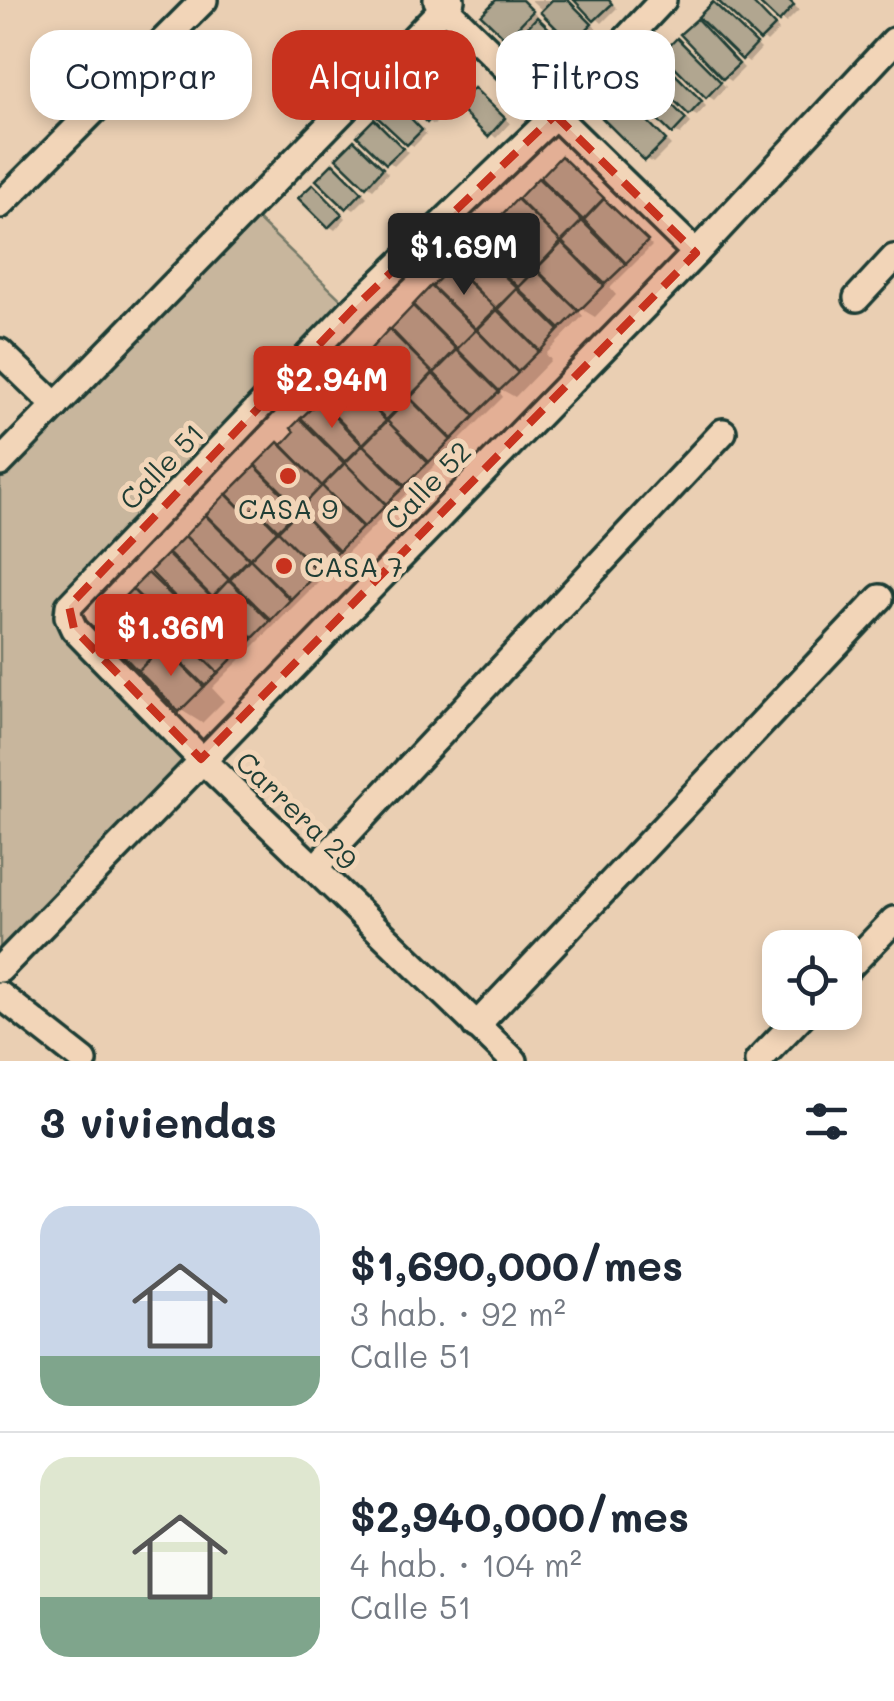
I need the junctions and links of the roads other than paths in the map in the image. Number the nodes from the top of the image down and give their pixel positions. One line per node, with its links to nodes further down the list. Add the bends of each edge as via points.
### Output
1 (204, 0): 9 (street)
2 (663, 0): 4 (street, Calle 51)
3 (444, 2): 6 (street); 14 (street)
4 (635, 30)
5 (894, 41): 10 (street, Calle 52)
6 (496, 55)
7 (551, 120): 17 (street, Calle 51, via 352,310)
8 (559, 120): 10 (street)
9 (0, 205)
10 (696, 253): 19 (street, Calle 52)
11 (894, 258): 12 (street)
12 (857, 298)
13 (0, 352): 14 (street)
14 (56, 406): 16 (street)
15 (723, 432): 20 (street)
16 (0, 464)
17 (83, 591): 19 (street, Carrera 29, via 69,606 74,629)
18 (880, 598): 25 (street)
19 (201, 759): 20 (street, Carrera 29); 23 (street, Calle 52)
20 (314, 868): 25 (street, Carrera 29)
21 (894, 920): 22 (street)
22 (862, 953)
23 (0, 969)
24 (0, 995): 27 (street)
25 (476, 1026): 28 (street, Carrera 29)
26 (788, 1030): 29 (street)
27 (84, 1061)
28 (514, 1061)
29 (758, 1061)

